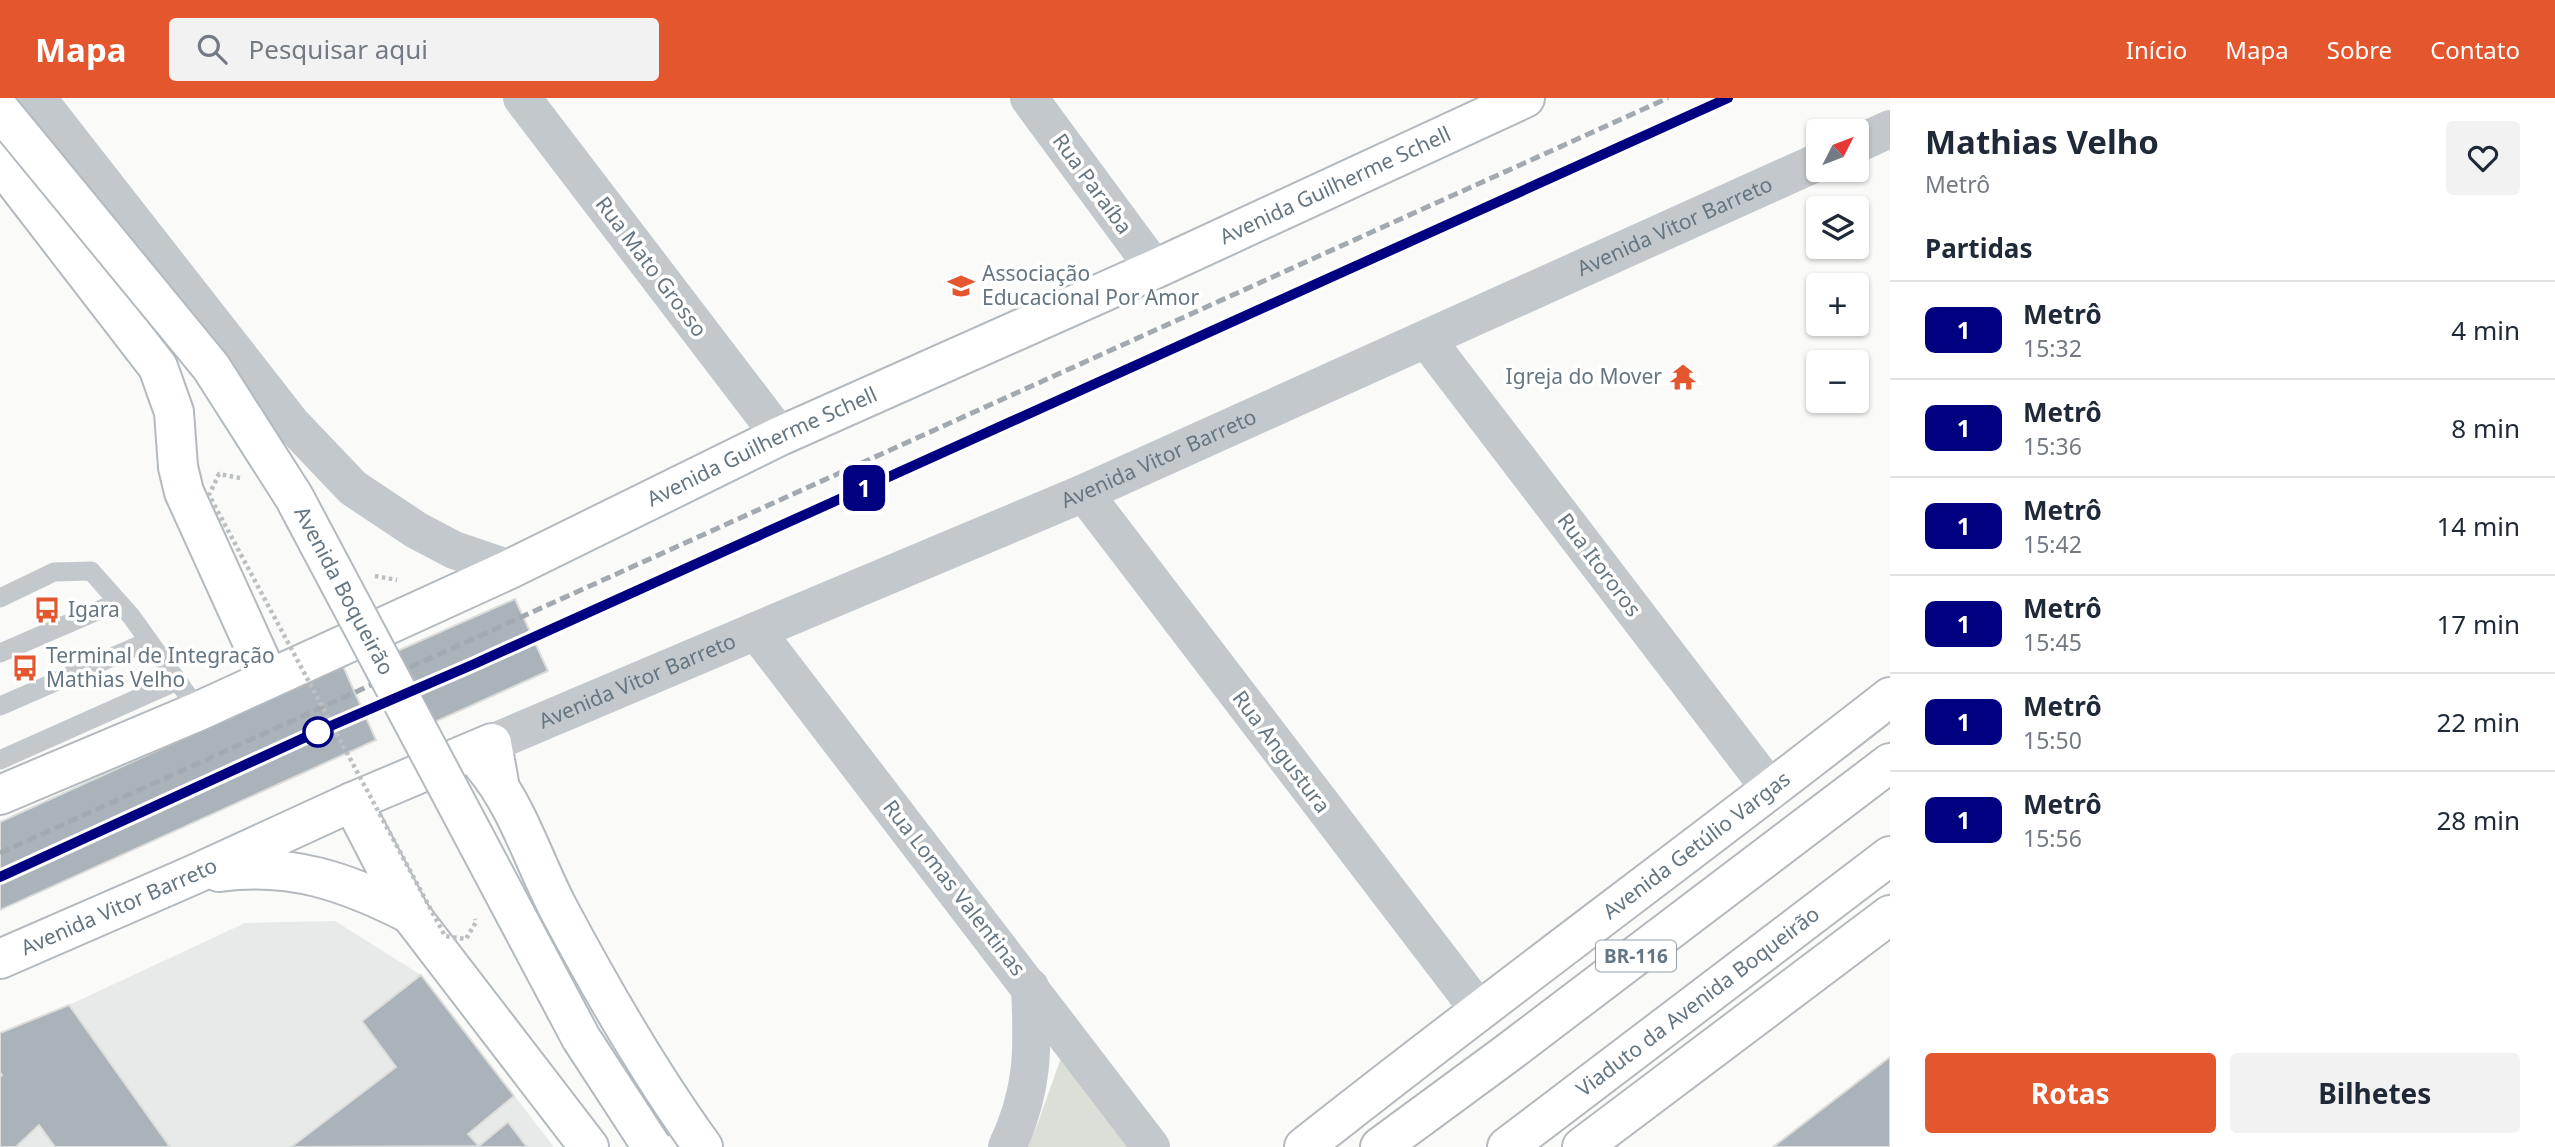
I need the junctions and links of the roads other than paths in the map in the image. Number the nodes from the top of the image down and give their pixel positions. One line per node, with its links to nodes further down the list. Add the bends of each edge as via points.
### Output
1 (37, 98): 14 (street, via 290,423 353,488 454,550)
2 (522, 98): 12 (street, Rua Mato Grosso)
3 (1029, 98): 10 (street, Rua Paraíba)
4 (1525, 98): 10 (main road, Avenida Guilherme Schell)
5 (0, 110): 38 (main road, Avenida Boqueirão, bridge, via 211,367 294,497 581,1038)
6 (1890, 129): 7 (street)
7 (1869, 139)
8 (0, 162): 20 (main road, via 158,368 174,412 184,492)
9 (1806, 167): 11 (street, Avenida Vitor Barreto)
10 (1155, 269): 12 (main road, Avenida Guilherme Schell)
11 (1427, 340): 13 (street, Avenida Vitor Barreto); 27 (street, Rua Itororos)
12 (780, 436): 14 (main road, Avenida Guilherme Schell)
13 (1084, 493): 17 (street, Avenida Vitor Barreto); 36 (street, Rua Angustura)
14 (510, 569): 20 (main road, Avenida Guilherme Schell)
15 (0, 598): 16 (lane, via 54,572 91,571)
16 (118, 602): 18 (lane); 19 (lane)
17 (756, 631): 24 (street, Avenida Vitor Barreto); 35 (street, Rua Lomas Valentinas)
18 (149, 641): 21 (lane); 23 (lane)
19 (0, 653)
20 (269, 679): 21 (main road, Avenida Guilherme Schell)
21 (188, 696): 25 (lane); 28 (main road, Avenida Guilherme Schell)
22 (1890, 697): 27 (main road, Avenida Getúlio Vargas)
23 (0, 706)
24 (482, 747): 29 (main road, Avenida Vitor Barreto); 39 (main road, via 590,967 649,1067)
25 (0, 760)
26 (1890, 763): 43 (main road, BR-116)
27 (1770, 790): 36 (main road, Avenida Getúlio Vargas)
28 (0, 795)
29 (352, 802): 31 (main road, Avenida Vitor Barreto); 32 (main road)
30 (1890, 856): 44 (main road, Viaduto da Avenida Boqueirão)
31 (193, 875): 32 (main road, via 258,869 304,873 361,890); 34 (main road, Avenida Vitor Barreto)
32 (410, 914): 37 (main road)
33 (1890, 915): 45 (main road)
34 (0, 959)
35 (1030, 987): 40 (street, via 1028,1085); 41 (street, Rua Lomas Valentinas)
36 (1479, 1010): 42 (main road, Avenida Getúlio Vargas)
37 (589, 1147)
38 (652, 1147)
39 (704, 1147)
40 (1007, 1147)
41 (1151, 1147)
42 (1304, 1147)
43 (1380, 1147)
44 (1507, 1147)
45 (1582, 1147)

